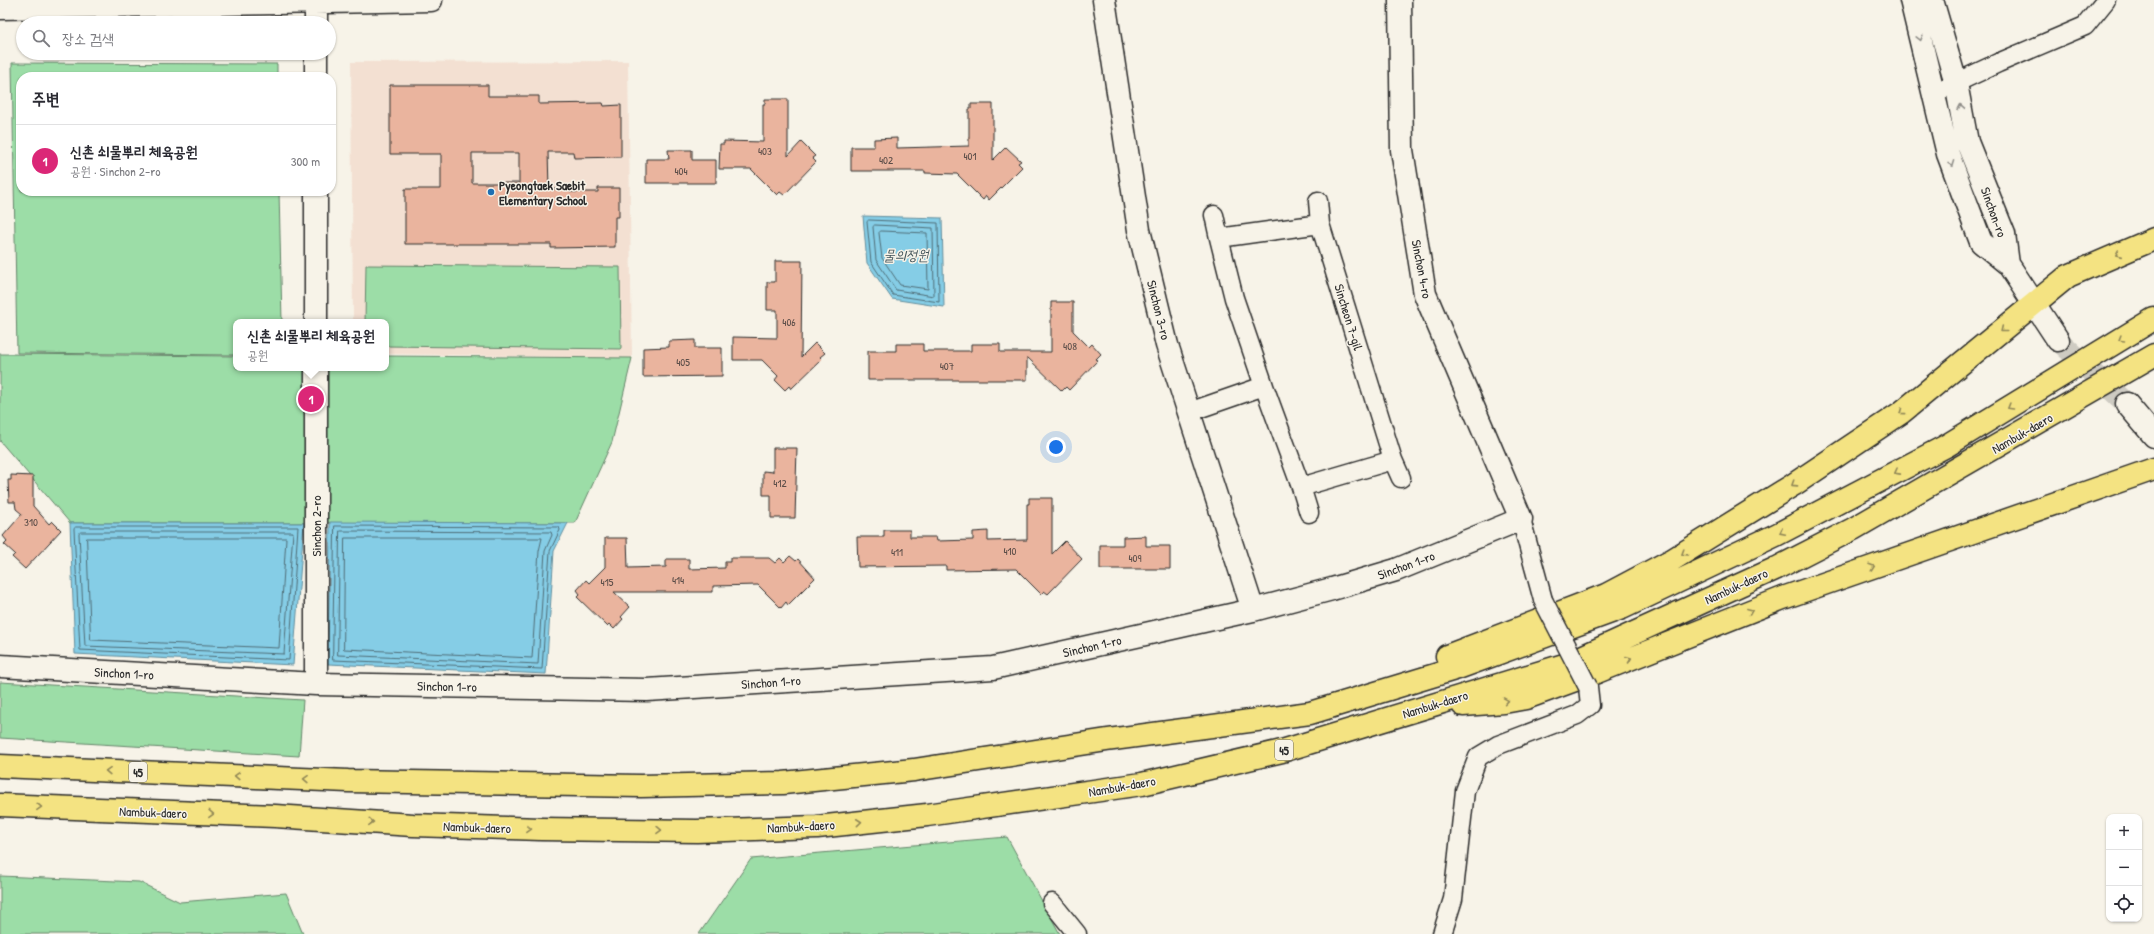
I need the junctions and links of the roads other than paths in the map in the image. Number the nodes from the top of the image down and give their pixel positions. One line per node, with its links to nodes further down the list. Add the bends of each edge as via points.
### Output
1 (431, 0): 7 (street)
2 (1104, 0): 30 (street, Sinchon 3-ro, via 1139,230 1167,345)
3 (1400, 0): 37 (street, Sinchon 4-ro, via 1402,150 1425,294)
4 (1911, 0): 14 (street, Sinchon-ro, one-way to 14)
5 (1932, 0): 13 (street, Sinchon-ro)
6 (2106, 0): 13 (street, via 2084,26)
7 (316, 1): 8 (street); 10 (street)
8 (151, 3): 9 (street)
9 (0, 8)
10 (316, 16)
11 (316, 60): 12 (street)
12 (316, 72)
13 (1956, 83): 14 (street); 21 (street, Sinchon-ro, one-way to 13, via 2004,234 1967,142)
14 (1934, 93): 21 (street, Sinchon-ro, one-way to 21, via 1948,154 1981,242)
15 (316, 196): 23 (street)
16 (1318, 201): 18 (street, Sincheon 7-gil)
17 (1214, 215): 19 (street)
18 (1320, 224): 19 (street); 32 (street, Sincheon 7-gil)
19 (1219, 238): 28 (street, via 1234,298)
20 (2154, 239): 22 (highway, one-way to 22, via 2068,276)
21 (2008, 264): 22 (street)
22 (2034, 306): 25 (street); 41 (highway, one-way to 41, via 1902,412 1793,485 1672,560 1606,596 1410,671)
23 (316, 319)
24 (2154, 319): 41 (highway, 45, one-way to 41, via 1946,446 1776,535 1622,608 1458,668)
25 (2058, 340)
26 (2154, 355): 42 (highway, Nambuk-daero / 45, via 1853,529 1777,568 1564,665)
27 (316, 371): 40 (street, Sinchon 2-ro)
28 (1264, 386): 30 (street); 35 (street)
29 (2127, 404): 31 (street)
30 (1189, 412): 38 (street, Sinchon 3-ro)
31 (2154, 436)
32 (1393, 460): 34 (street, Sincheon 7-gil); 35 (street)
33 (2154, 469): 42 (highway, one-way to 33, via 1504,702 1526,698 1783,598)
34 (1401, 478)
35 (1301, 487): 36 (street)
36 (1309, 513)
37 (1521, 520): 38 (street, Sinchon 1-ro, via 1396,570); 47 (street, bridge, via 1543,600 1588,687 1590,705 1577,716 1498,745 1478,757 1465,791 1452,899)
38 (1253, 610): 40 (street, Sinchon 1-ro, via 993,668 647,690)
39 (0, 666): 40 (street, Sinchon 1-ro)
40 (316, 684)
41 (1385, 690): 43 (highway, 45, one-way to 43, via 1310,713 1107,740 914,770 783,783 641,786 356,781)
42 (1426, 707): 44 (highway, Nambuk-daero / 45, one-way to 42, via 541,829 697,831 817,826 927,815 1142,784 1282,750)
43 (0, 766)
44 (0, 806)
45 (1052, 903): 46 (street)
46 (1077, 934)
47 (1442, 934)

